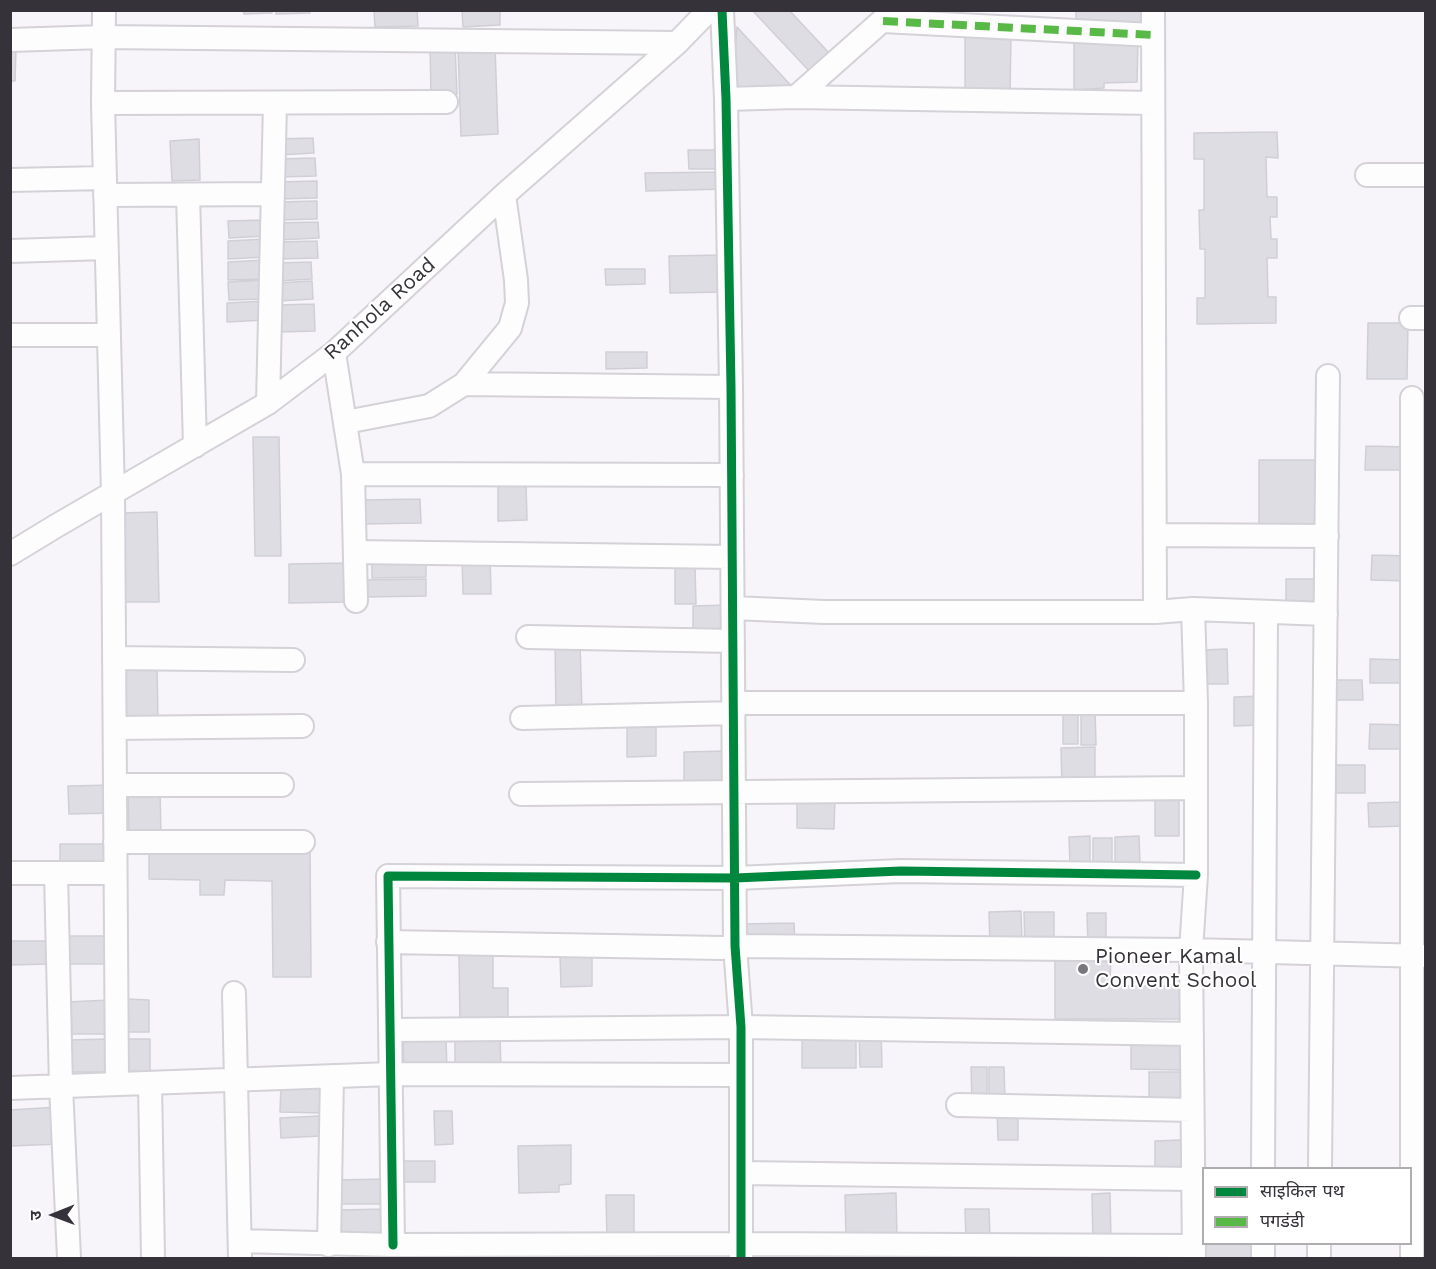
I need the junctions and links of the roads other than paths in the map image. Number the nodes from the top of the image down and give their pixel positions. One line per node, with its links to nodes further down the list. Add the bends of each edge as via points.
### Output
1 (104, 10): 7 (street)
2 (709, 10): 9 (street, Ranhola Road)
3 (722, 10): 11 (street)
4 (1153, 10): 6 (street)
5 (888, 16): 6 (street); 10 (street)
6 (1153, 35): 15 (street)
7 (103, 37): 8 (street); 9 (street); 13 (street)
8 (10, 40)
9 (677, 43): 22 (street, Ranhola Road)
10 (796, 97): 11 (street); 15 (street)
11 (726, 99): 30 (street)
12 (446, 102): 14 (street)
13 (103, 103): 14 (street); 19 (street)
14 (275, 103): 20 (street)
15 (1153, 103): 38 (street)
16 (1366, 175): 17 (street)
17 (1425, 175)
18 (10, 180): 19 (street)
19 (105, 187): 21 (street); 23 (street)
20 (273, 194): 21 (street); 32 (street)
21 (188, 195): 34 (street)
22 (504, 195): 27 (street, Ranhola Road); 29 (street, via 517,303 510,328)
23 (106, 249): 24 (street); 26 (street)
24 (10, 252)
25 (10, 335): 26 (street)
26 (107, 335): 37 (street)
27 (334, 353): 32 (street, Ranhola Road); 33 (street)
28 (1328, 376): 39 (street)
29 (464, 384): 30 (street); 33 (street, via 429,406)
30 (731, 387): 36 (street)
31 (1412, 398): 75 (street)
32 (268, 403): 34 (street, Ranhola Road)
33 (346, 422): 35 (street)
34 (195, 446): 37 (street, Ranhola Road)
35 (353, 474): 36 (street); 40 (street)
36 (732, 475): 42 (street)
37 (112, 494): 41 (street, Ranhola Road); 51 (street)
38 (1155, 535): 39 (street); 46 (street)
39 (1327, 536): 48 (street)
40 (355, 552): 42 (street); 43 (street)
41 (10, 554)
42 (732, 557): 44 (street)
43 (356, 601)
44 (733, 608): 46 (street, via 824,612); 50 (street)
45 (1193, 609): 46 (street); 47 (street); 53 (street)
46 (1155, 612)
47 (1266, 612): 48 (street); 73 (street)
48 (1326, 614): 74 (street)
49 (528, 637): 50 (street)
50 (733, 641): 54 (street)
51 (114, 658): 52 (street); 57 (street)
52 (293, 660)
53 (1196, 703): 54 (street); 60 (street)
54 (734, 708): 55 (street); 61 (street)
55 (522, 718)
56 (302, 726): 57 (street)
57 (115, 728): 58 (street)
58 (115, 785): 59 (street); 63 (street)
59 (282, 785)
60 (1196, 788): 61 (street); 68 (street)
61 (734, 792): 62 (street); 69 (street)
62 (522, 794)
63 (115, 842): 64 (street); 67 (street)
64 (303, 843)
65 (10, 873): 66 (street)
66 (56, 873): 67 (street); 86 (street)
67 (115, 873): 85 (street)
68 (1196, 875): 69 (street, via 901,871); 72 (street)
69 (735, 878): 70 (street, via 388,876); 71 (street)
70 (388, 942): 71 (street); 78 (street)
71 (735, 946): 72 (street); 77 (street)
72 (1191, 950): 73 (street); 79 (street)
73 (1264, 952): 74 (street); 90 (street)
74 (1323, 953): 75 (street); 91 (street)
75 (1418, 956): 105 (street)
76 (234, 993): 83 (street)
77 (741, 1027): 78 (street); 79 (street); 81 (street)
78 (390, 1030): 80 (street)
79 (1192, 1034): 89 (street)
80 (391, 1074): 81 (street); 82 (street); 95 (street)
81 (741, 1075): 92 (street)
82 (332, 1076): 83 (street); 94 (street)
83 (236, 1080): 84 (street); 96 (street)
84 (150, 1083): 85 (street); 104 (street)
85 (117, 1084): 86 (street)
86 (61, 1086): 87 (street); 103 (street)
87 (10, 1088)
88 (958, 1105): 89 (street)
89 (1192, 1110): 93 (street)
90 (1263, 1167)
91 (1320, 1167)
92 (741, 1173): 93 (street); 98 (street)
93 (1193, 1179): 102 (street)
94 (329, 1245): 95 (street); 97 (street)
95 (393, 1245): 98 (street)
96 (240, 1250): 97 (street)
97 (286, 1251)
98 (741, 1251): 99 (street)
99 (984, 1252): 100 (street)
100 (1045, 1252): 101 (street)
101 (1111, 1252): 102 (street)
102 (1194, 1252)
103 (69, 1258)
104 (153, 1258)
105 (1412, 1258)

